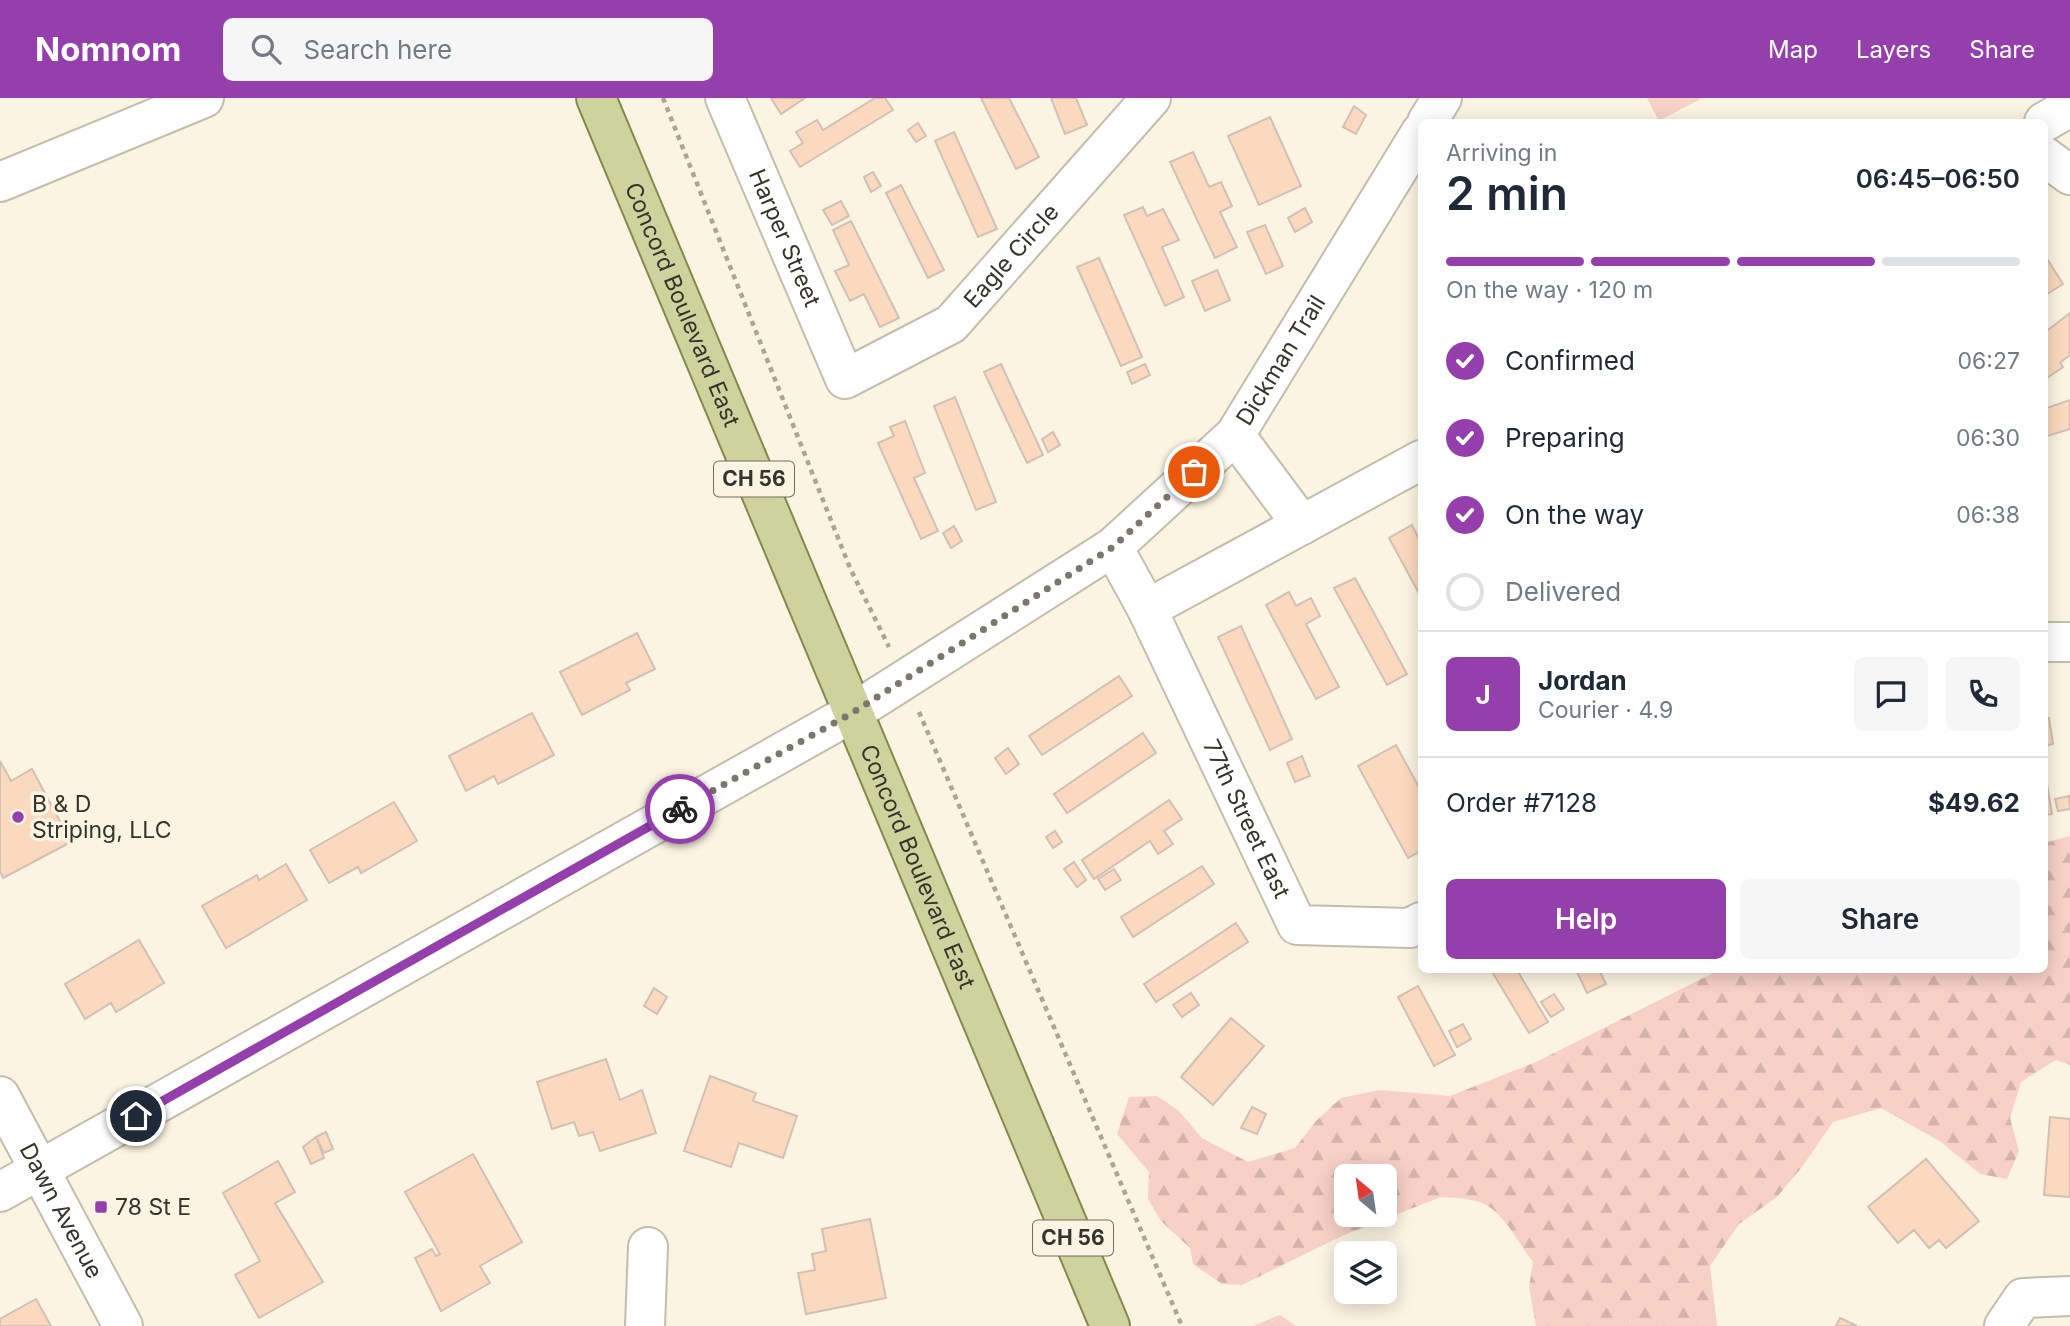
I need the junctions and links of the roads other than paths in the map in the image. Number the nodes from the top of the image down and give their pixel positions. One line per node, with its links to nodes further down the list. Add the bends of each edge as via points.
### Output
1 (204, 98): 12 (street)
2 (596, 98): 21 (main road, Concord Boulevard East / CH 56)
3 (725, 98): 13 (street, Harper Street)
4 (1151, 98): 13 (street, Eagle Circle, via 951,324)
5 (1442, 98): 7 (street)
6 (2070, 107): 8 (street)
7 (1429, 119)
8 (2048, 120)
9 (1418, 137): 14 (street, Dickman Trail)
10 (2048, 159): 11 (street)
11 (2070, 175)
12 (0, 182)
13 (845, 379)
14 (1235, 435): 16 (street); 17 (street, Dickman Trail)
15 (1418, 462): 16 (street)
16 (1302, 525): 18 (street)
17 (1113, 547): 18 (street, 77th Street East); 21 (street, Dickman Trail)
18 (1147, 609): 22 (street, 77th Street East, via 1297,925)
19 (2048, 642): 20 (street)
20 (2070, 642)
21 (852, 713): 24 (street, Dickman Trail); 30 (main road, Concord Boulevard East / CH 56)
22 (1416, 925)
23 (0, 1096): 24 (street, Dawn Avenue)
24 (41, 1169): 25 (street, Dickman Trail); 28 (street, Dawn Avenue)
25 (0, 1192)
26 (648, 1247): 29 (street)
27 (2070, 1296): 31 (street, via 2023,1298)
28 (123, 1326)
29 (645, 1326)
30 (1110, 1326)
31 (2004, 1326)

